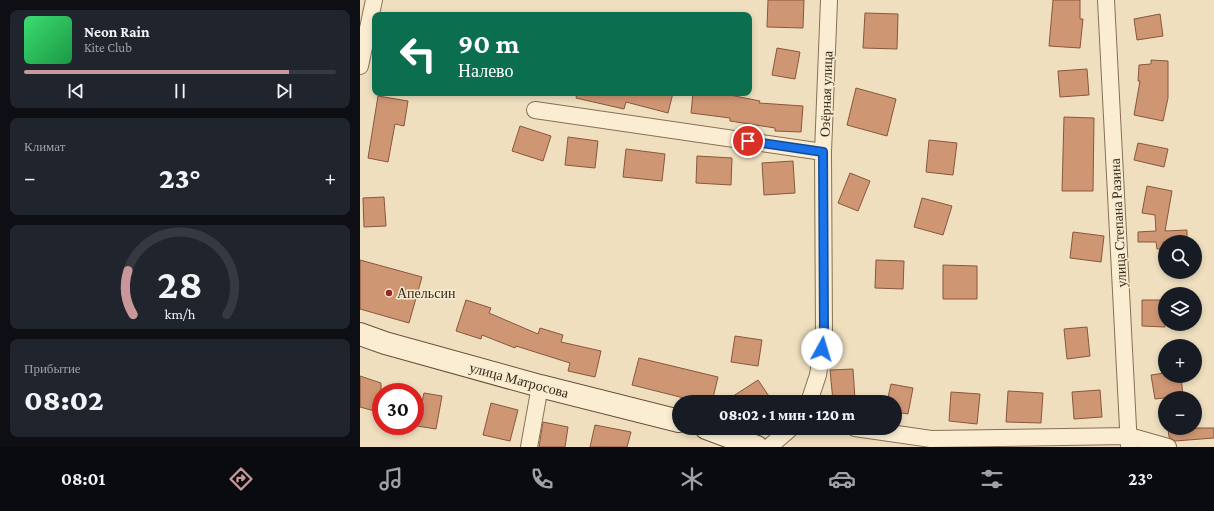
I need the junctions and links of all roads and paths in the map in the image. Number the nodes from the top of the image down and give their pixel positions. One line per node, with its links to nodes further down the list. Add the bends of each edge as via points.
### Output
1 (374, 0): 4 (street)
2 (829, 0): 6 (street, Озёрная улица)
3 (1106, 0): 14 (street, улица Степана Разина)
4 (360, 66)
5 (535, 110): 6 (street)
6 (823, 152): 9 (street, Озёрная улица, via 824,335 818,375)
7 (360, 334): 8 (main road, улица Матросова)
8 (540, 386): 10 (main road, улица Матросова); 16 (street)
9 (811, 395)
10 (672, 419)
11 (727, 435): 15 (main road)
12 (779, 435): 15 (street)
13 (902, 435): 14 (street, via 931,439)
14 (1129, 442): 17 (street)
15 (759, 446)
16 (528, 447)
17 (1168, 447)

